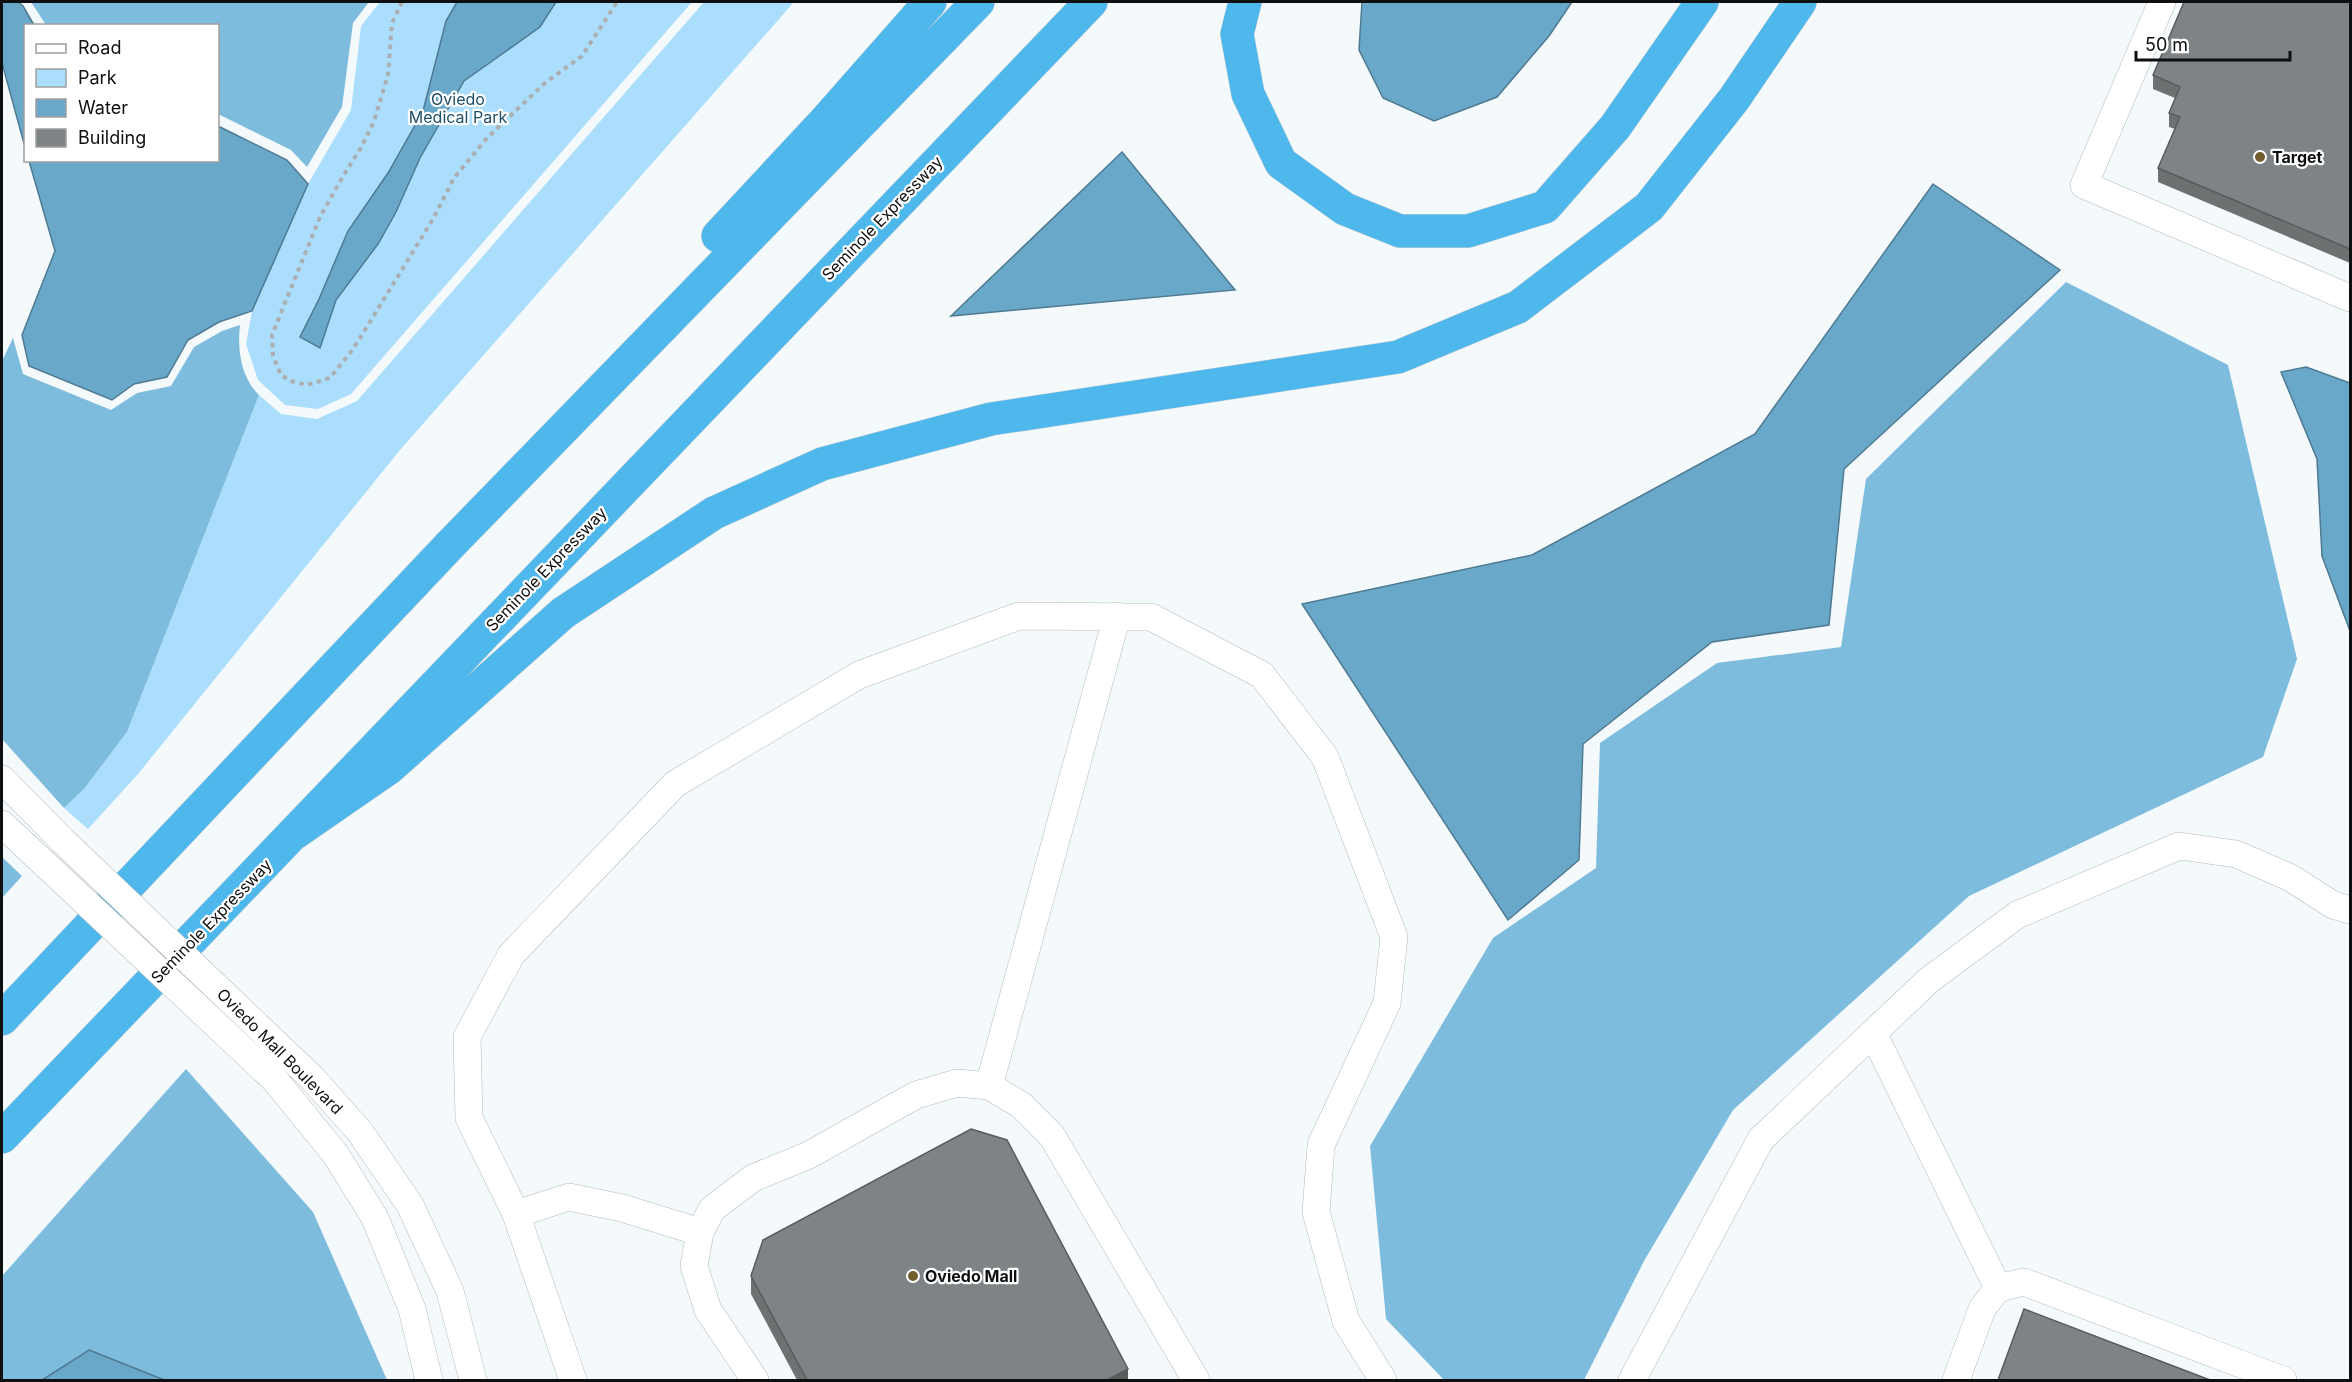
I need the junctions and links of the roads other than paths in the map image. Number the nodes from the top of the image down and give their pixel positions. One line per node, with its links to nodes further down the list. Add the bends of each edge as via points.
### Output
1 (930, 2): 9 (highway, via 827,119 581,382)
2 (978, 2): 9 (highway)
3 (1091, 2): 11 (highway, Seminole Expressway)
4 (1245, 2): 5 (highway, via 1237,33 1248,94 1281,163 1345,209 1400,231 1468,231 1545,207 1615,128)
5 (1702, 2)
6 (1800, 2): 11 (highway, via 1734,99 1649,207 1518,307 1398,357 991,419 822,464 714,513 563,613)
7 (2162, 2): 8 (street, via 2084,185)
8 (2350, 298)
9 (449, 546): 16 (highway)
10 (1117, 616): 18 (street); 20 (street, via 1018,616 859,675 675,784 511,955 467,1036 469,1118); 28 (street, via 1151,617 1262,675 1325,757 1394,937 1387,1003 1321,1145 1316,1212 1346,1321)
11 (383, 756): 19 (highway, Seminole Expressway, via 287,842)
12 (2, 779): 24 (street, Oviedo Mall Boulevard, bridge, via 312,1078 360,1132 410,1205 450,1291)
13 (2, 824): 23 (street, Oviedo Mall Boulevard, bridge, via 275,1080 336,1155 380,1228 412,1309)
14 (2342, 907): 15 (street); 17 (street, via 2291,878 2236,854 2179,846 2017,915 1929,980)
15 (2350, 930)
16 (2, 1019)
17 (1873, 1033): 22 (street); 29 (street, via 1761,1139)
18 (989, 1086): 21 (street, via 957,1083 916,1095 809,1155 753,1178 712,1209); 27 (street, via 1021,1105 1052,1136)
19 (2, 1137)
20 (516, 1214): 21 (street, via 569,1197 622,1208); 25 (street)
21 (700, 1232): 26 (street, via 694,1266 708,1310)
22 (1998, 1288): 30 (street, via 1982,1308); 31 (street, via 2024,1282)
23 (429, 1380)
24 (472, 1380)
25 (573, 1380)
26 (756, 1380)
27 (1196, 1380)
28 (1383, 1380)
29 (1632, 1380)
30 (1956, 1380)
31 (2283, 1380)

